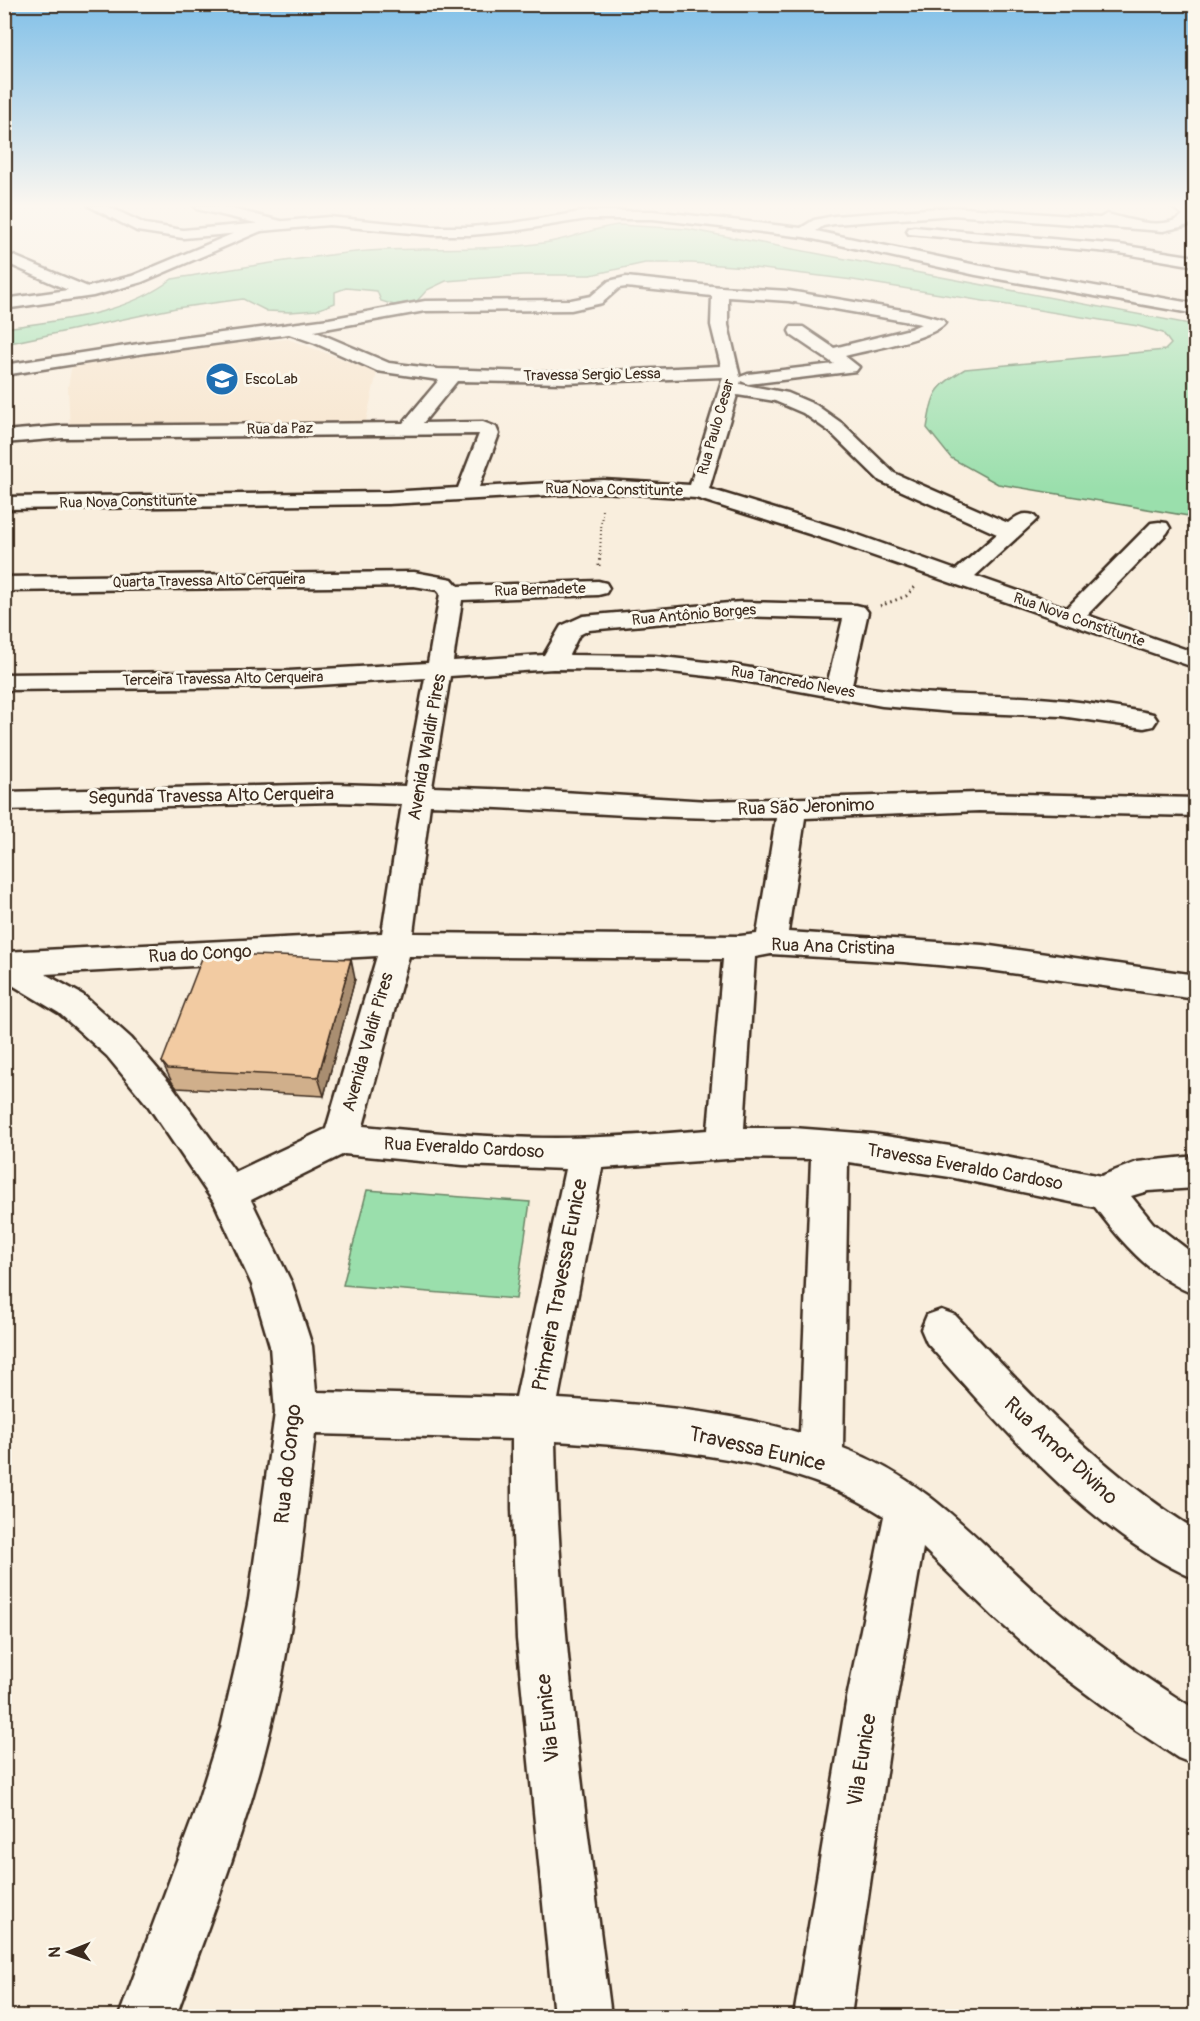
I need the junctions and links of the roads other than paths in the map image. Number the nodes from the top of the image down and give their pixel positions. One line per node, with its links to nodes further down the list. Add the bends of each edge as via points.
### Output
1 (29, 300): 6 (street)
2 (594, 300): 8 (street, via 571,305 438,304)
3 (720, 300): 16 (street, Rua Paulo Cesar, via 717,315)
4 (816, 300): 10 (street, via 937,325)
5 (1147, 300): 7 (street)
6 (4, 304)
7 (1196, 309)
8 (287, 330): 14 (street); 15 (street, Travessa Sergio Lessa, via 322,339 352,356 391,368)
9 (797, 331): 12 (street)
10 (916, 333): 11 (street); 12 (street)
11 (939, 344)
12 (839, 363): 13 (street); 16 (street)
13 (868, 365)
14 (4, 370)
15 (453, 375): 16 (street, Travessa Sergio Lessa); 17 (street)
16 (731, 380): 19 (street, Rua Paulo Cesar); 23 (street, via 790,398 822,417 881,473 899,483 1019,526)
17 (410, 427): 18 (street, Rua da Paz, via 63,432); 20 (street, Rua da Paz, via 489,431)
18 (4, 437)
19 (698, 492): 20 (street, Rua Nova Constitunte, via 603,486); 23 (street, Rua Nova Constitunte)
20 (466, 493): 21 (street, Rua Nova Constitunte, via 378,498)
21 (4, 503)
22 (1159, 528): 27 (street)
23 (960, 578): 27 (street, Rua Nova Constitunte)
24 (4, 584): 26 (street, Quarta Travessa Alto Cerqueira, via 414,579 444,585)
25 (598, 588): 26 (street, Rua Bernadete)
26 (453, 593): 30 (street, Avenida Waldir Pires)
27 (1072, 617): 28 (street, Rua Nova Constitunte)
28 (1192, 656)
29 (553, 662): 30 (street, Rua Tancredo Neves); 32 (street, Rua Tancredo Neves, via 678,665); 32 (street, Rua Antônio Borges, via 569,631 583,623 741,609 856,612)
30 (441, 670): 31 (street, Terceira Travessa Alto Cerqueira, via 289,679); 34 (street, Avenida Waldir Pires)
31 (4, 682)
32 (838, 691): 33 (street, Rua Tancredo Neves, via 943,703 1073,709)
33 (1144, 720)
34 (417, 795): 35 (street, Segunda Travessa Alto Cerqueira, via 335,793); 37 (street, Rua São Jeronimo, via 708,810); 38 (street, Avenida Waldir Pires)
35 (4, 801)
36 (1196, 807): 37 (street, Rua São Jeronimo, via 979,802)
37 (792, 809): 39 (street)
38 (396, 944): 39 (street, Rua Ana Cristina); 40 (street, Rua do Congo); 42 (street, Avenida Valdir Pires)
39 (756, 945): 41 (street, Rua Ana Cristina, via 983,957); 43 (street)
40 (4, 964): 47 (street, Rua do Congo, via 71,1004 119,1047 161,1097)
41 (1196, 987)
42 (341, 1139): 45 (street, Rua Everaldo Cardoso, via 460,1151); 47 (street)
43 (725, 1145): 44 (street, Travessa Everaldo Cardoso); 45 (street, Travessa Everaldo Cardoso)
44 (831, 1145): 48 (street, Travessa Everaldo Cardoso, via 921,1156); 53 (street)
45 (586, 1154): 52 (street, Primeira Travessa Eunice)
46 (1196, 1172): 48 (street, via 1133,1178 1117,1183)
47 (229, 1193): 51 (street, Rua do Congo, via 272,1284 291,1346)
48 (1106, 1193): 49 (street, via 1139,1235)
49 (1196, 1277)
50 (941, 1329): 55 (street, Rua Amor Divino, via 1050,1445 1102,1492)
51 (296, 1413): 52 (street, Travessa Eunice); 57 (street, Rua do Congo, via 273,1599 246,1728 218,1820)
52 (533, 1417): 53 (street, Travessa Eunice, via 720,1436); 58 (street, Via Eunice, via 541,1639)
53 (821, 1460): 54 (street, Travessa Eunice)
54 (908, 1506): 56 (street, Travessa Eunice, via 1076,1655 1142,1706); 59 (street, Vila Eunice, via 871,1703)
55 (1196, 1557)
56 (1196, 1740)
57 (148, 2016)
58 (582, 2016)
59 (823, 2016)

